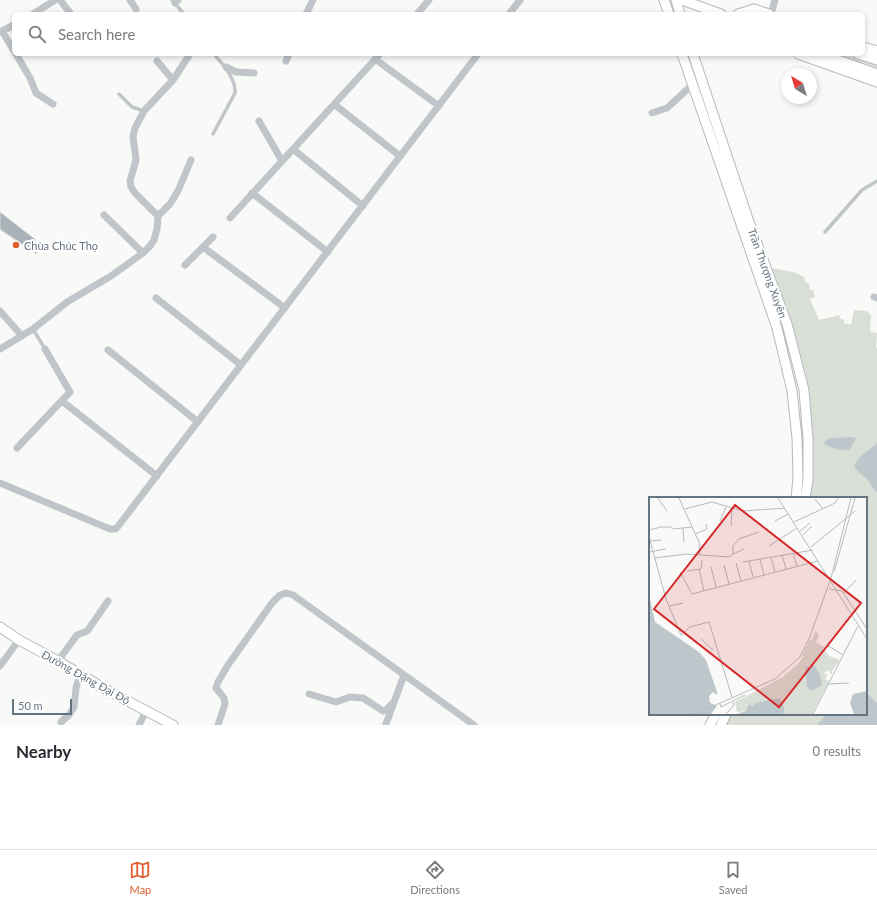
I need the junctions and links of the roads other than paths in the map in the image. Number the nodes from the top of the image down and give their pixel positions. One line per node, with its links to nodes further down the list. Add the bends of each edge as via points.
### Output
1 (55, 0): 13 (street)
2 (60, 0): 14 (street)
3 (130, 0): 12 (street)
4 (313, 0): 16 (street)
5 (429, 0): 17 (street)
6 (520, 0): 18 (street)
7 (664, 0): 19 (main road)
8 (676, 0): 20 (main road)
9 (682, 0): 21 (main road)
10 (775, 0): 24 (street)
11 (175, 1): 15 (lane)
12 (136, 9)
13 (36, 12)
14 (69, 12)
15 (183, 12)
16 (307, 12)
17 (418, 12)
18 (511, 12)
19 (667, 12)
20 (679, 12)
21 (715, 12)
22 (746, 12): 23 (main road, via 754,9)
23 (764, 12)
24 (771, 12)
25 (12, 26): 26 (street)
26 (1, 32): 27 (street)
27 (12, 48)
28 (865, 48): 29 (main road)
29 (877, 51)
30 (17, 56): 49 (street, via 36,93)
31 (189, 56): 45 (street)
32 (216, 56): 42 (lane)
33 (474, 56): 51 (street)
34 (683, 56): 47 (main road, Trần Thượng Xuyên)
35 (694, 56): 87 (main road, Trần Thượng Xuyên, via 748,219 788,324 804,390 808,439 808,480)
36 (804, 56): 46 (main road)
37 (826, 56): 44 (main road)
38 (864, 56): 40 (main road)
39 (378, 57): 50 (street); 51 (street)
40 (877, 60)
41 (157, 61): 45 (street)
42 (226, 67): 43 (street, via 243,73); 55 (lane, via 233,81 235,93)
43 (254, 73)
44 (877, 74)
45 (173, 80): 52 (street)
46 (877, 82)
47 (692, 85): 53 (street, via 667,108); 86 (main road, Trần Thượng Xuyên, via 778,335 792,391 797,438)
48 (119, 94): 52 (lane, via 132,107)
49 (52, 104)
50 (334, 104): 56 (street); 57 (street)
51 (439, 106): 57 (street)
52 (144, 111): 64 (street, via 133,136 136,160 130,181 135,193)
53 (652, 113)
54 (260, 122): 59 (street)
55 (213, 134)
56 (293, 149): 59 (street); 62 (street)
57 (400, 156): 62 (street)
58 (191, 160): 64 (street, via 178,191)
59 (282, 161): 61 (street)
60 (877, 181): 66 (lane, via 862,190)
61 (252, 193): 65 (street); 70 (street)
62 (363, 206): 70 (street)
63 (104, 215): 69 (street)
64 (158, 216): 69 (street, via 154,240)
65 (230, 218)
66 (825, 232)
67 (212, 237): 68 (street)
68 (203, 247): 71 (street); 73 (street)
69 (143, 252): 75 (street, via 111,276 67,302)
70 (328, 252): 73 (street)
71 (185, 265)
72 (156, 298): 80 (street)
73 (285, 308): 80 (street)
74 (0, 311): 76 (street)
75 (33, 329): 76 (street); 78 (lane)
76 (22, 336): 77 (street)
77 (0, 349)
78 (45, 349): 81 (street, via 70,392)
79 (108, 350): 82 (street)
80 (241, 365): 82 (street)
81 (62, 401): 83 (street); 84 (street)
82 (198, 422): 84 (street)
83 (17, 448)
84 (157, 476): 85 (street, via 116,529 110,529)
85 (0, 483)
86 (796, 497)
87 (805, 497)
88 (108, 601): 91 (street, via 88,630 77,634)
89 (0, 627): 90 (main road, Đường Đặng Đại Độ)
90 (19, 640): 91 (main road, Đường Đặng Đại Độ); 92 (street)
91 (58, 661): 93 (main road, Đường Đặng Đại Độ)
92 (0, 666)
93 (80, 674): 97 (main road, Đường Đặng Đại Độ); 100 (street, via 74,707)
94 (404, 675): 96 (street); 104 (street, via 286,592 272,603 218,682 216,688 224,698 225,704); 105 (street)
95 (309, 694): 96 (street, via 336,702 350,697 363,698 383,711)
96 (394, 702): 101 (street)
97 (146, 711): 102 (street); 103 (main road, Đường Đặng Đại Độ)
98 (715, 715): 106 (main road)
99 (726, 715): 107 (main road)
100 (61, 722)
101 (386, 724)
102 (139, 725)
103 (173, 725)
104 (218, 725)
105 (474, 725)
106 (710, 725)
107 (721, 725)

